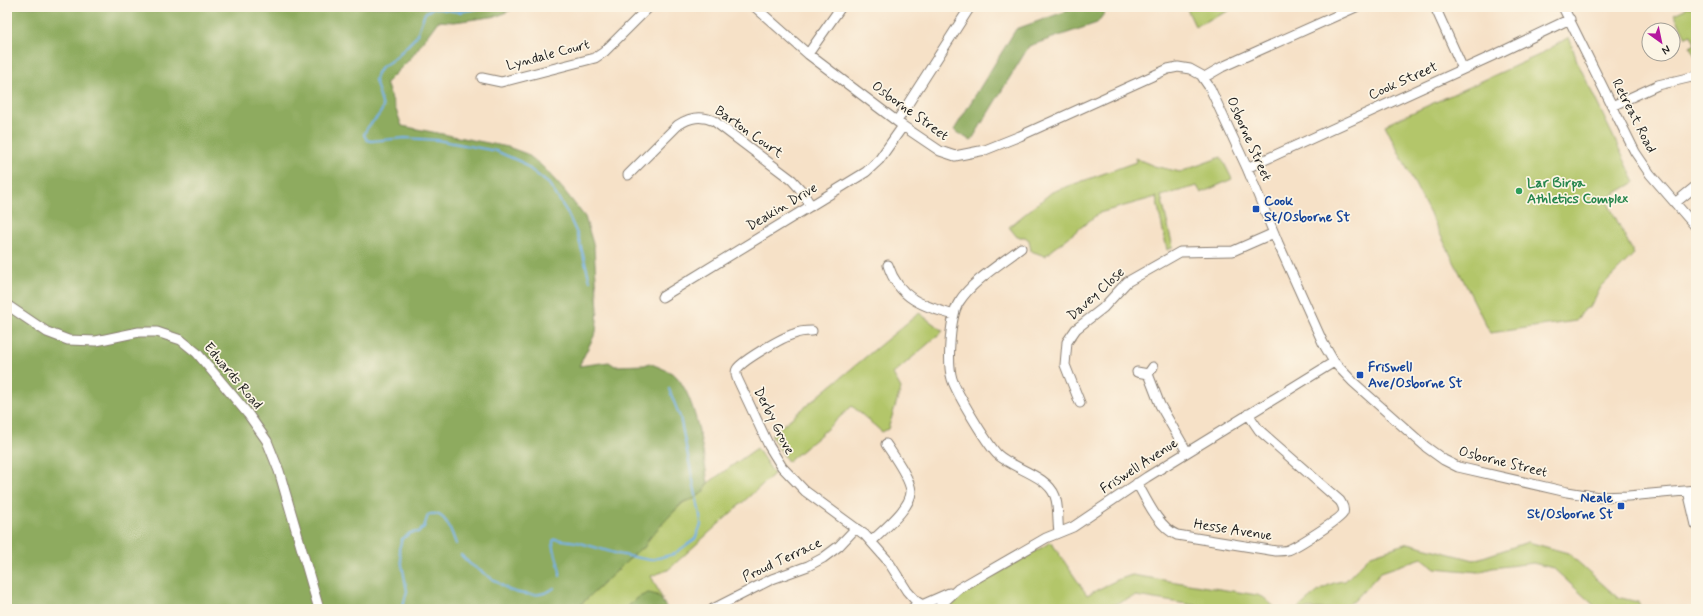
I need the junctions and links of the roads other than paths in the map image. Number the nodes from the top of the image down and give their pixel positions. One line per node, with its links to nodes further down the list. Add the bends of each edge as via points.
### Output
1 (649, 7): 12 (street, Lyndale Court, via 595,58 501,82)
2 (755, 7): 9 (street, Osborne Street)
3 (841, 7): 9 (street)
4 (970, 7): 15 (street, Deakin Drive)
5 (1356, 7): 13 (street)
6 (1435, 7): 10 (street)
7 (1563, 7): 8 (street, Retreat Road)
8 (1570, 19): 10 (street, Cook Street); 14 (street, Retreat Road)
9 (808, 54): 15 (street, Osborne Street)
10 (1463, 69): 16 (street, Cook Street)
11 (1696, 76): 14 (street, via 1658,86)
12 (482, 78)
13 (1203, 78): 15 (street, Osborne Street, via 1184,67 1168,69 1020,136 964,156 940,152); 16 (street, Osborne Street, via 1213,93)
14 (1612, 106): 19 (street, Retreat Road, via 1639,159)
15 (900, 123): 20 (street, Deakin Drive, via 873,166)
16 (1247, 168): 22 (street, Osborne Street)
17 (628, 175): 20 (street, Barton Court, via 684,120 701,117 714,121 792,180)
18 (1696, 186): 19 (street)
19 (1675, 203): 21 (street, Retreat Road)
20 (811, 206): 25 (street, Deakin Drive)
21 (1696, 227)
22 (1274, 233): 29 (street, Osborne Street); 31 (street, Davey Close, via 1233,251 1180,252 1127,282 1103,308 1076,329 1067,342 1065,365)
23 (1021, 248): 27 (street, via 968,291 959,302)
24 (888, 265): 27 (street, via 894,279 913,300)
25 (662, 297)
26 (7, 305): 44 (street, Edwards Road, via 47,332 68,340 96,341 139,332 157,332 181,340 197,353 248,414 270,448)
27 (954, 315): 39 (street, via 950,361 955,387 997,453 1045,482 1050,488 1056,500)
28 (812, 331): 38 (street, Derby Grove, via 788,336 748,359 737,369 737,378 769,446 782,467 805,491)
29 (1334, 362): 32 (street, Friswell Avenue); 36 (street, Osborne Street, via 1421,443 1458,467 1599,497)
30 (1137, 372): 34 (street, via 1151,370 1160,406)
31 (1080, 403)
32 (1248, 414): 34 (street, Friswell Avenue); 35 (street, Hesse Avenue, via 1259,430 1340,501 1344,509 1337,520 1282,551 1177,535 1162,523)
33 (886, 444): 40 (street, via 910,485 910,497 902,511)
34 (1187, 452): 35 (street, Friswell Avenue)
35 (1137, 483): 39 (street, Friswell Avenue, via 1073,527)
36 (1692, 490): 37 (street)
37 (1696, 524)
38 (856, 528): 40 (street, Derby Grove); 45 (street, Proud Terrace, via 823,558 772,579)
39 (1059, 532): 41 (street, Friswell Avenue)
40 (872, 541): 42 (street, Derby Grove)
41 (958, 589): 43 (street, Friswell Avenue); 48 (street, Friswell Avenue)
42 (907, 591): 43 (street, Derby Grove); 46 (street, Derby Grove)
43 (922, 604): 46 (street, Friswell Avenue); 47 (street, Derby Grove)
44 (319, 609)
45 (713, 609)
46 (912, 609)
47 (933, 609)
48 (938, 609)

